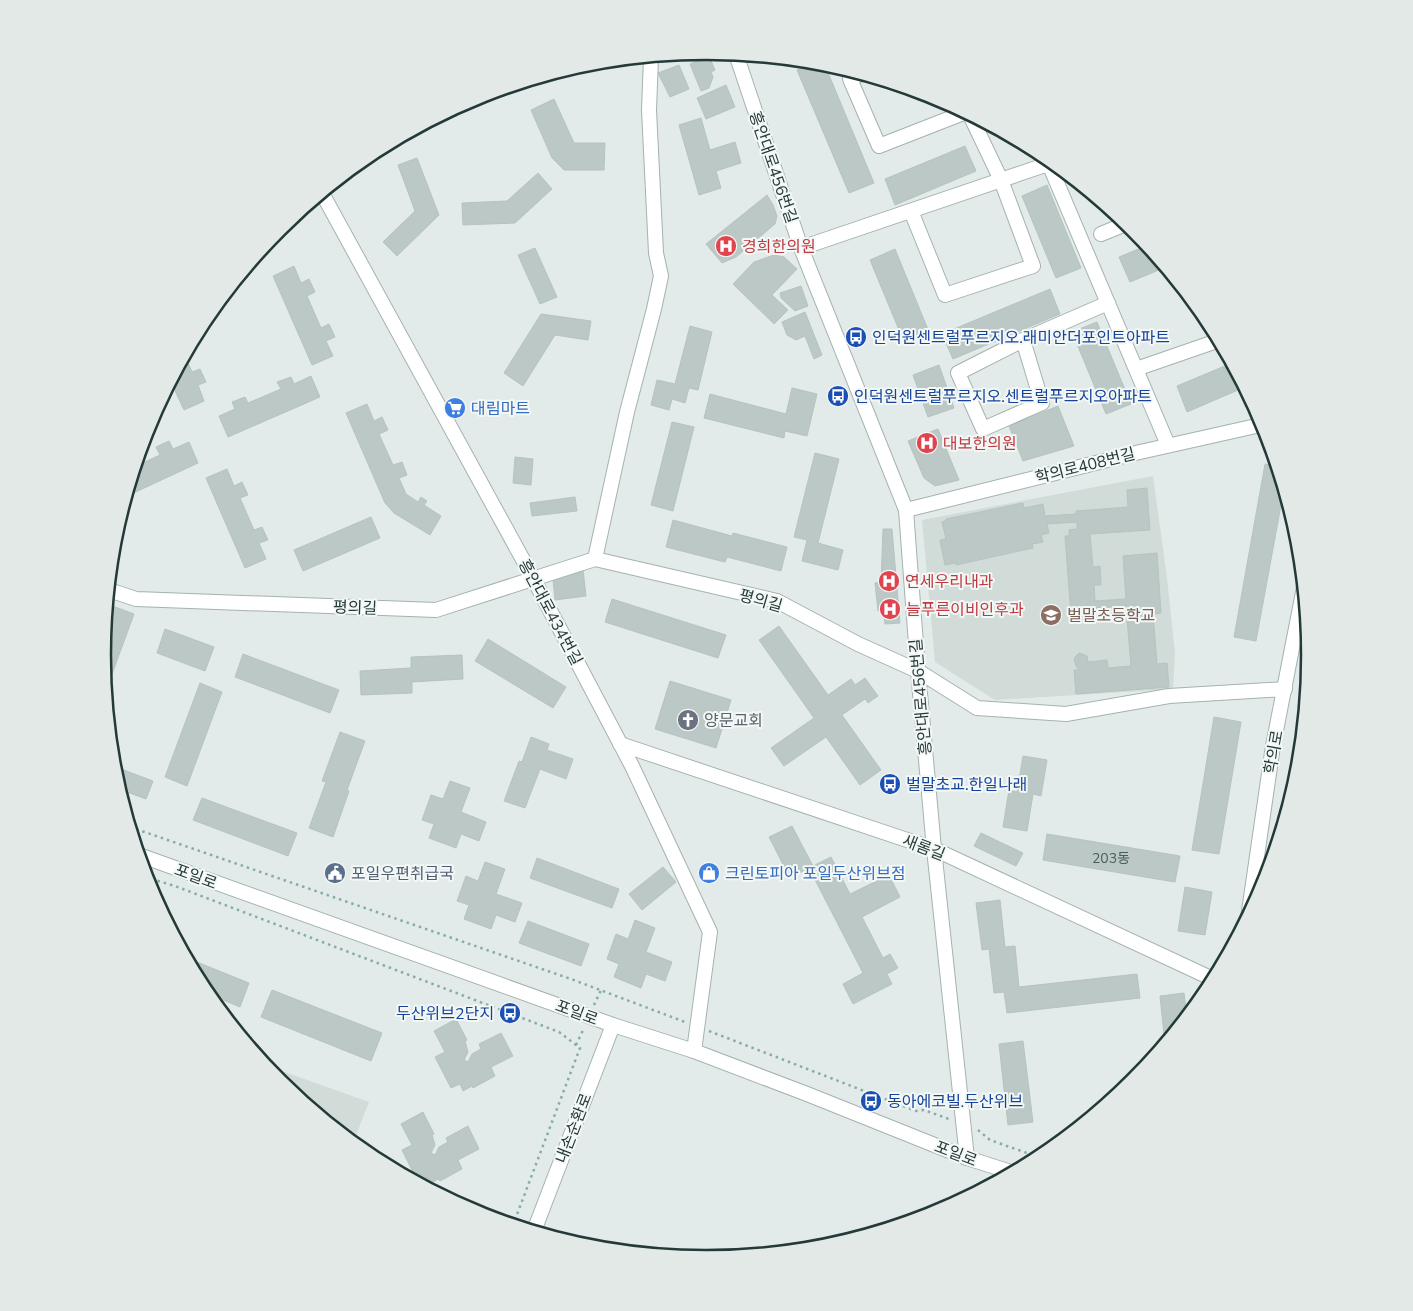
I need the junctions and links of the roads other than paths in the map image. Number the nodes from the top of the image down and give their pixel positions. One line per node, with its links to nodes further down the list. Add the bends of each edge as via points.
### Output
1 (738, 61): 13 (street, 흥안대로456번길)
2 (651, 63): 21 (street, via 649,110 656,253 661,276)
3 (852, 78): 4 (street, via 850,79 879,146)
4 (957, 115)
5 (974, 123): 8 (street)
6 (1044, 165): 8 (street)
7 (1055, 173): 14 (street)
8 (1001, 180): 10 (street); 10 (street, via 1033,266 945,295)
9 (325, 199): 22 (street, 흥안대로434번길)
10 (911, 211): 13 (street)
11 (1120, 227): 12 (street)
12 (1101, 234)
13 (801, 248): 20 (street, 흥안대로456번길)
14 (1108, 303): 15 (street); 17 (street)
15 (1023, 340): 15 (street, via 958,373 983,429 1042,403)
16 (1213, 343): 17 (street)
17 (1136, 369): 19 (street)
18 (1256, 426): 19 (street, 학의로408번길)
19 (1168, 445): 20 (street, 학의로408번길)
20 (906, 510): 25 (street, 흥안대로456번길)
21 (595, 559): 22 (street, 평의길); 25 (street, 평의길, via 777,602)
22 (533, 578): 23 (street, 평의길, via 436,610 136,599); 27 (street, 흥안대로434번길)
23 (115, 592)
24 (1300, 608): 26 (street, 학의로)
25 (918, 671): 26 (street, 평의길, via 977,708 1066,714 1169,696); 28 (street, 흥안대로456번길)
26 (1285, 689): 30 (street, 학의로, via 1273,746)
27 (620, 744): 28 (street, 새롬길); 33 (street, 흥안대로434번길, via 710,932)
28 (934, 849): 31 (street, 새롬길); 34 (street, 흥안대로456번길)
29 (147, 858): 32 (street, 포일로)
30 (1251, 896)
31 (1208, 977)
32 (613, 1025): 33 (street, 포일로); 36 (street, 내손순환로)
33 (694, 1051): 34 (street, 포일로)
34 (967, 1158): 35 (street, 포일로)
35 (1005, 1170)
36 (536, 1226)

